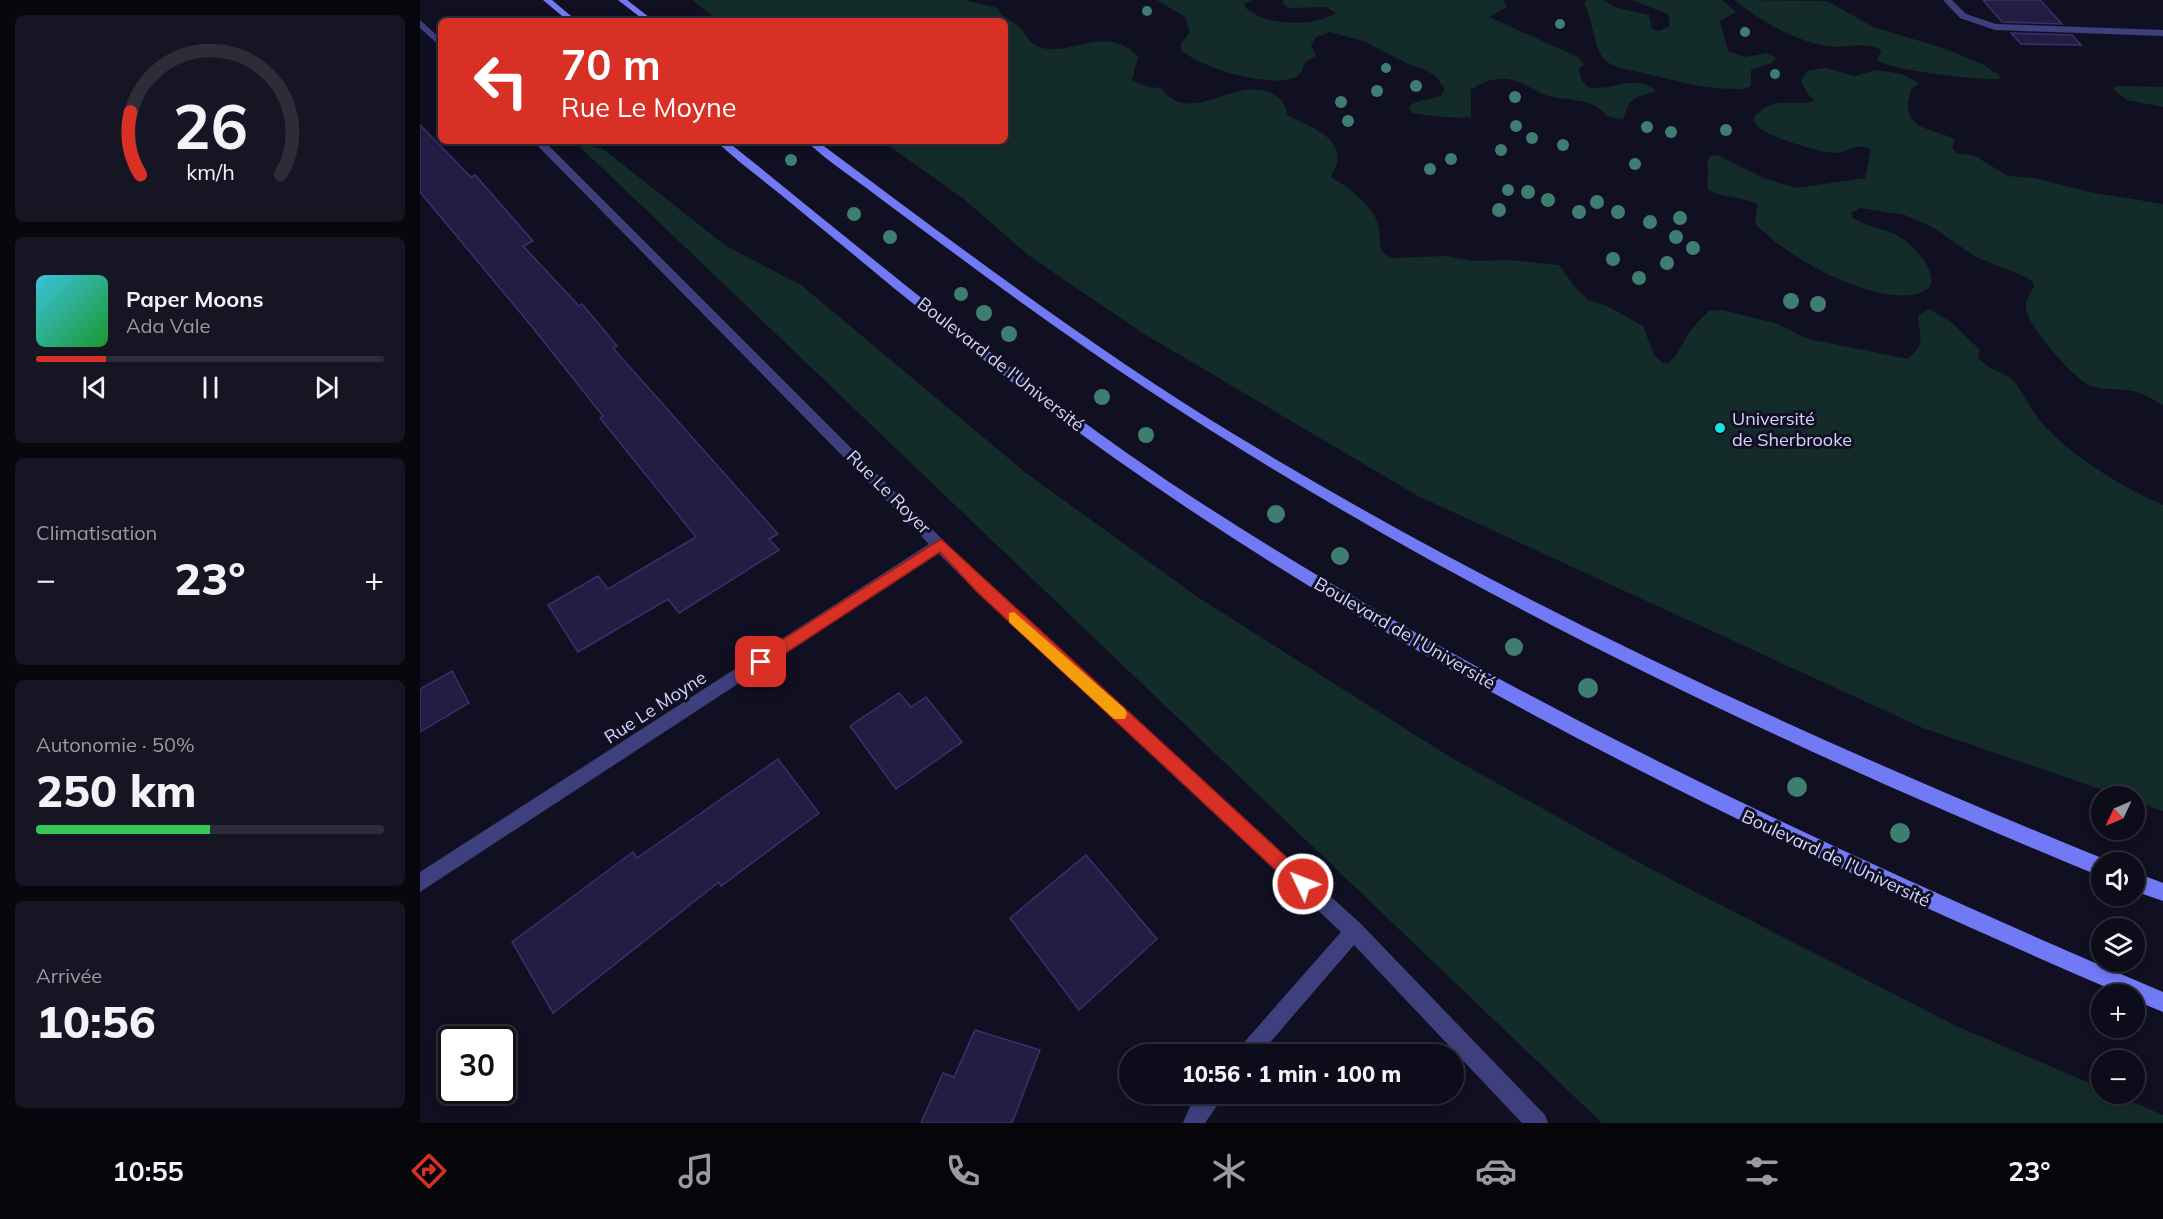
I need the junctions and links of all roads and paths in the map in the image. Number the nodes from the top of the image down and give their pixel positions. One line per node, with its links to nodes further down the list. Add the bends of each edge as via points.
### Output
1 (547, 0): 4 (main road)
2 (622, 0): 5 (main road)
3 (1947, 0): 7 (street, via 1964,16 1995,27)
4 (569, 18)
5 (646, 18)
6 (420, 23): 8 (street)
7 (2163, 33)
8 (438, 41)
9 (541, 144): 12 (street, Rue Le Royer)
10 (725, 144): 18 (main road, Boulevard de l'Université, via 1107,446 1356,606 1606,746 1764,825 1920,898)
11 (815, 144): 13 (main road, via 1135,377 1252,452 1416,547 1578,633 1773,727)
12 (941, 544): 14 (street, Rue Le Moyne); 17 (street, Rue Le Royer, via 981,587)
13 (2091, 863)
14 (420, 883)
15 (2145, 885): 16 (main road)
16 (2163, 892)
17 (1354, 931): 19 (street); 22 (street, Rue Le Royer)
18 (2163, 1002)
19 (1256, 1044)
20 (1205, 1104): 21 (street)
21 (1194, 1123)
22 (1537, 1123)

